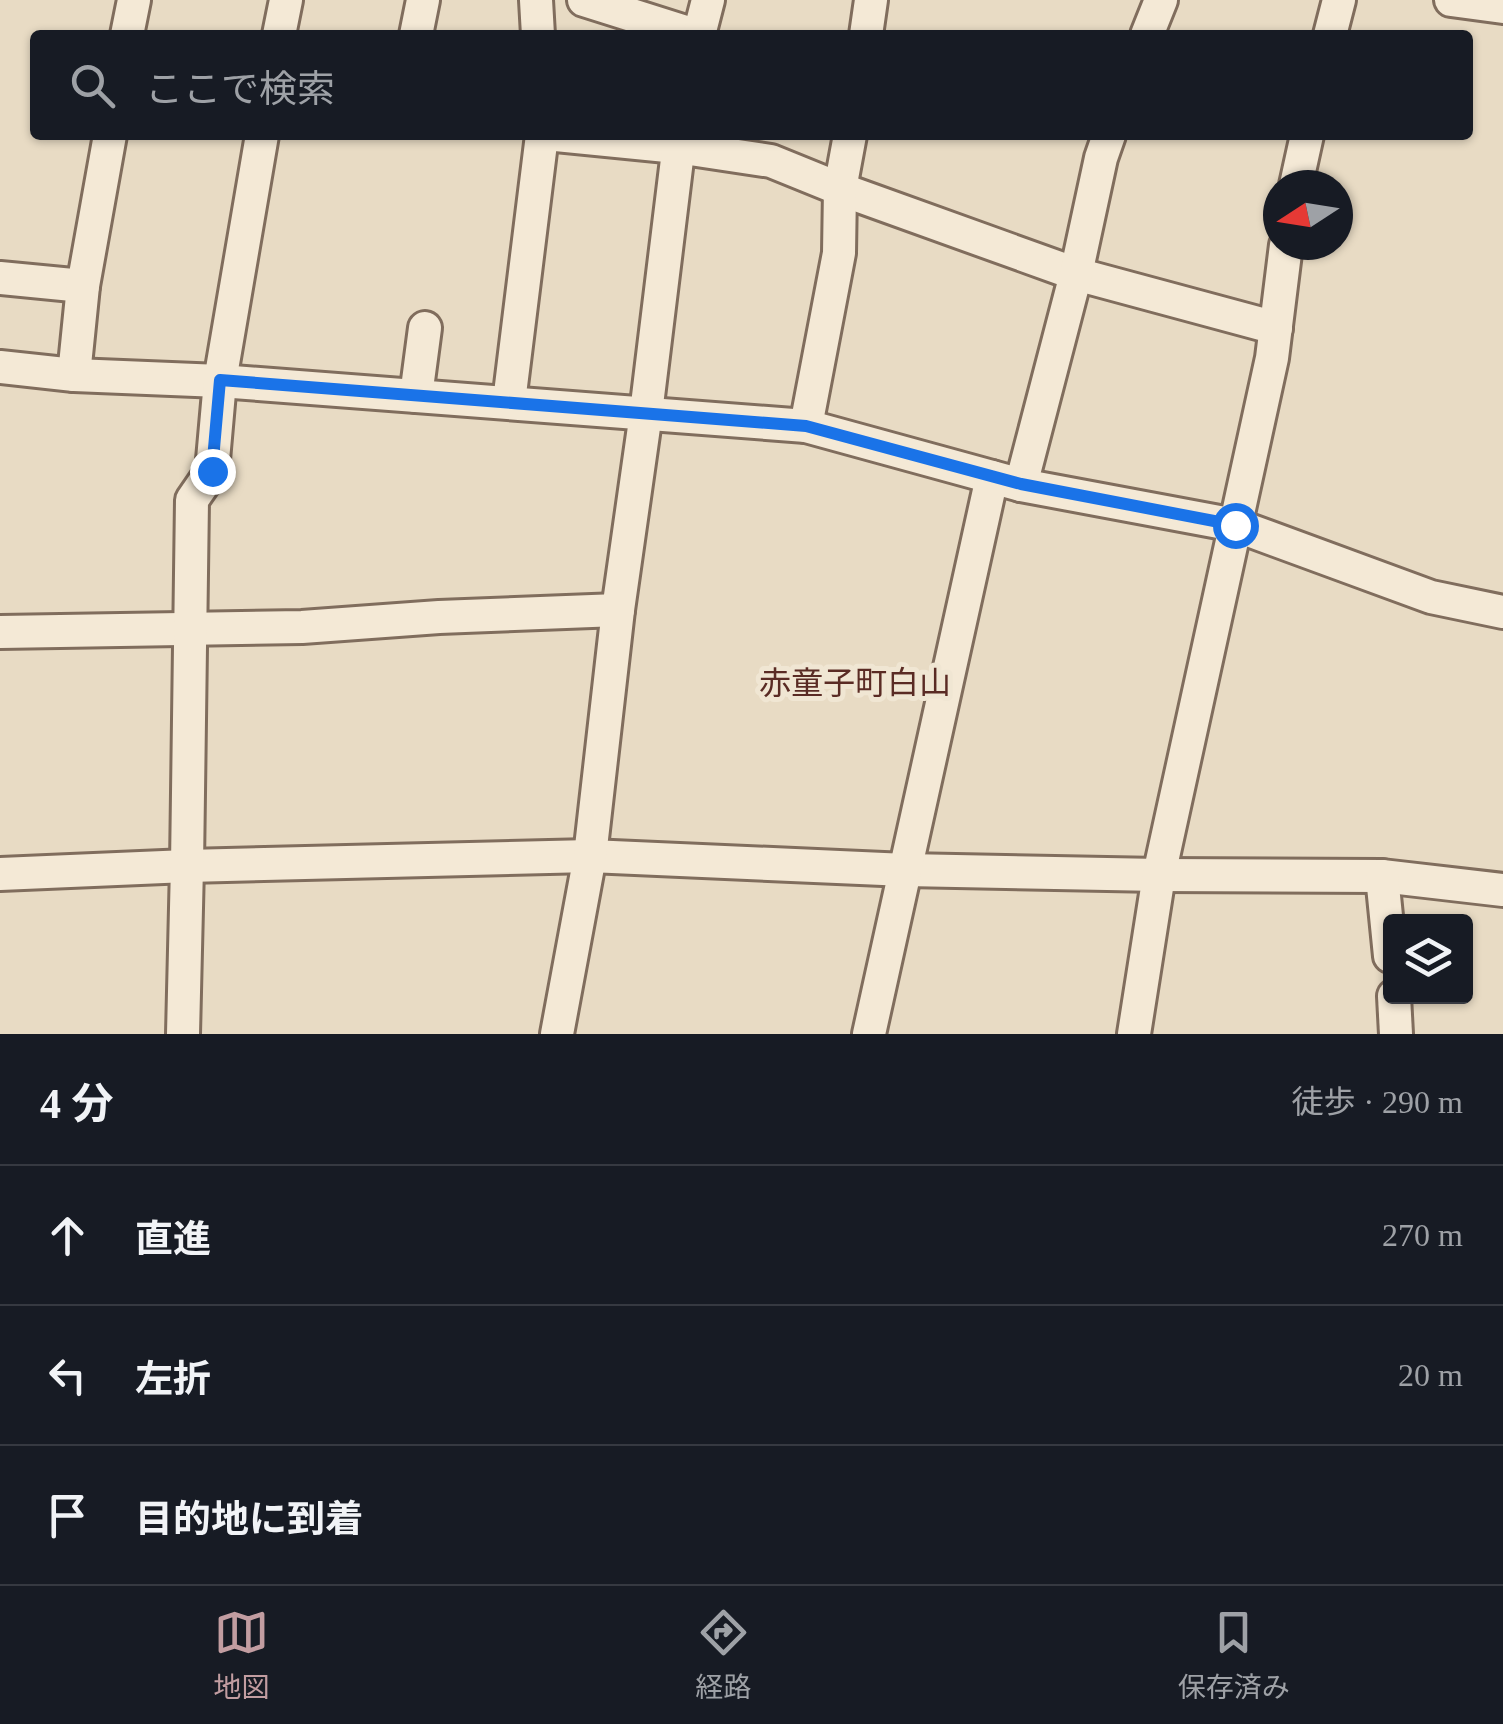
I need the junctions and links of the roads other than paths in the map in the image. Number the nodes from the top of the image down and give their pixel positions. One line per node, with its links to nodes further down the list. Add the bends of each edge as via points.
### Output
1 (134, 0): 12 (street)
2 (286, 0): 13 (street)
3 (423, 0): 14 (street)
4 (536, 0): 15 (street)
5 (584, 0): 16 (street)
6 (708, 0): 17 (street)
7 (871, 0): 18 (street)
8 (1162, 0): 19 (street)
9 (1338, 0): 20 (street)
10 (1451, 0): 11 (street)
11 (1503, 7)
12 (129, 30)
13 (281, 30)
14 (417, 30)
15 (538, 30)
16 (682, 30)
17 (699, 30)
18 (867, 30)
19 (1150, 30)
20 (1331, 30)
21 (109, 140): 33 (street)
22 (261, 140): 38 (street)
23 (541, 140): 40 (street)
24 (849, 140): 29 (street)
25 (1108, 140): 31 (street)
26 (1306, 140): 28 (street)
27 (678, 141): 29 (street, via 771,162); 41 (street)
28 (1299, 170)
29 (840, 189): 31 (street); 42 (street, via 839,253)
30 (1284, 260): 35 (street)
31 (1076, 274): 35 (street); 43 (street)
32 (0, 278): 33 (street)
33 (83, 286): 37 (street)
34 (425, 328): 39 (street)
35 (1276, 328): 44 (street)
36 (0, 367): 37 (street)
37 (74, 375): 38 (street)
38 (220, 380): 39 (street); 47 (street, via 212,471 192,500)
39 (416, 396): 40 (street)
40 (510, 402): 41 (street)
41 (646, 414): 42 (street); 45 (street)
42 (806, 426): 43 (street)
43 (1007, 481): 44 (street); 51 (street)
44 (1235, 525): 46 (street, via 1431,597); 53 (street)
45 (618, 610): 47 (street); 49 (street)
46 (1503, 612)
47 (190, 628): 48 (street); 50 (street)
48 (0, 632)
49 (590, 856): 50 (street); 51 (street); 59 (street)
50 (188, 866): 52 (street); 58 (street)
51 (906, 870): 53 (street); 60 (street)
52 (0, 874)
53 (1159, 875): 54 (street); 61 (street)
54 (1382, 876): 55 (street); 56 (street)
55 (1503, 890)
56 (1386, 914)
57 (1394, 1004): 62 (street)
58 (183, 1034)
59 (557, 1034)
60 (869, 1034)
61 (1134, 1034)
62 (1396, 1034)

